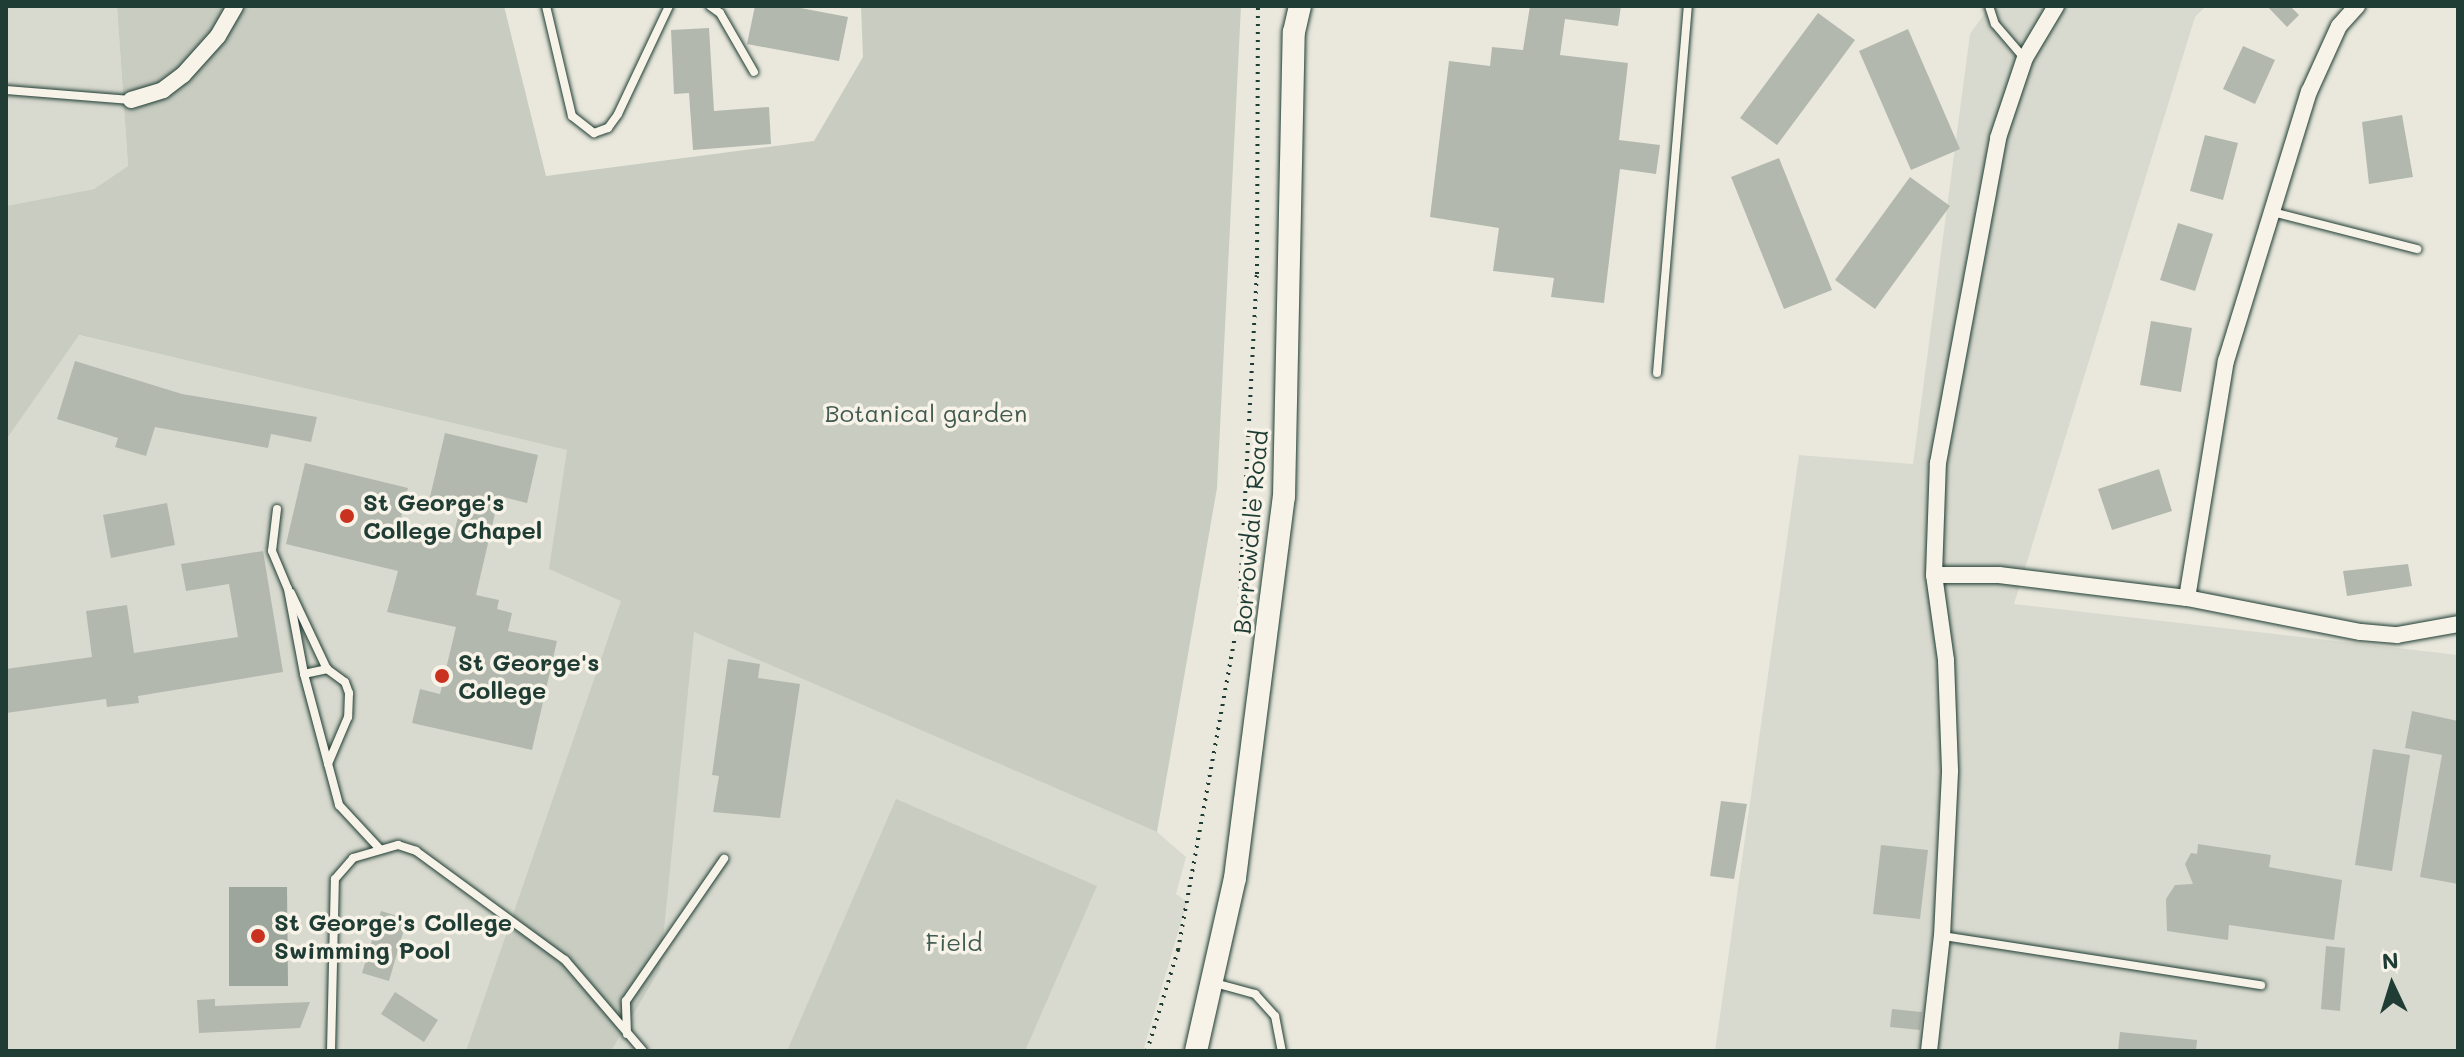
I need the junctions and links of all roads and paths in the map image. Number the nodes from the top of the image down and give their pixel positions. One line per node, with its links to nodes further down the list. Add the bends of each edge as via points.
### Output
1 (235, 6): 16 (street, via 218,36 183,75 163,90)
2 (546, 6): 3 (lane, via 572,116 594,133 608,128 618,114)
3 (669, 6)
4 (710, 6): 14 (lane, via 720,13)
5 (1258, 6): 36 (path, via 1257,274 1239,613 1178,950)
6 (1289, 6): 12 (main road, Borrowdale Road)
7 (1300, 6): 12 (main road, Borrowdale Road)
8 (1688, 6): 19 (lane)
9 (1989, 6): 13 (lane, via 1995,24)
10 (2056, 6): 13 (street)
11 (2357, 6): 17 (street, via 2339,26 2309,92)
12 (1294, 32): 31 (main road, Borrowdale Road, via 1284,497 1235,878)
13 (2025, 58): 21 (street, via 1998,138 1950,393 1932,511)
14 (754, 72)
15 (6, 90): 16 (lane)
16 (131, 100)
17 (2273, 212): 18 (lane); 23 (street, via 2226,361)
18 (2417, 249)
19 (1657, 373)
20 (277, 509): 22 (lane, via 272,551)
21 (1934, 575): 23 (street, via 1999,575); 30 (street, via 1946,660 1950,770)
22 (288, 589): 25 (lane, via 302,606); 26 (lane)
23 (2187, 598): 24 (street, via 2361,632 2397,635)
24 (2458, 624)
25 (327, 669): 26 (lane); 27 (lane, via 345,682 350,704)
26 (304, 674): 27 (lane)
27 (328, 764): 28 (lane, via 339,805)
28 (379, 848): 34 (lane, via 398,845 416,851 553,950); 35 (lane, via 353,858 335,879)
29 (724, 859): 34 (lane, via 626,1001 625,1031)
30 (1942, 936): 32 (lane); 38 (street)
31 (1210, 981): 33 (main road, Borrowdale Road); 37 (lane, via 1255,994 1275,1016)
32 (2261, 985)
33 (1193, 1044)
34 (639, 1050)
35 (331, 1051)
36 (1147, 1051)
37 (1282, 1051)
38 (1929, 1051)

